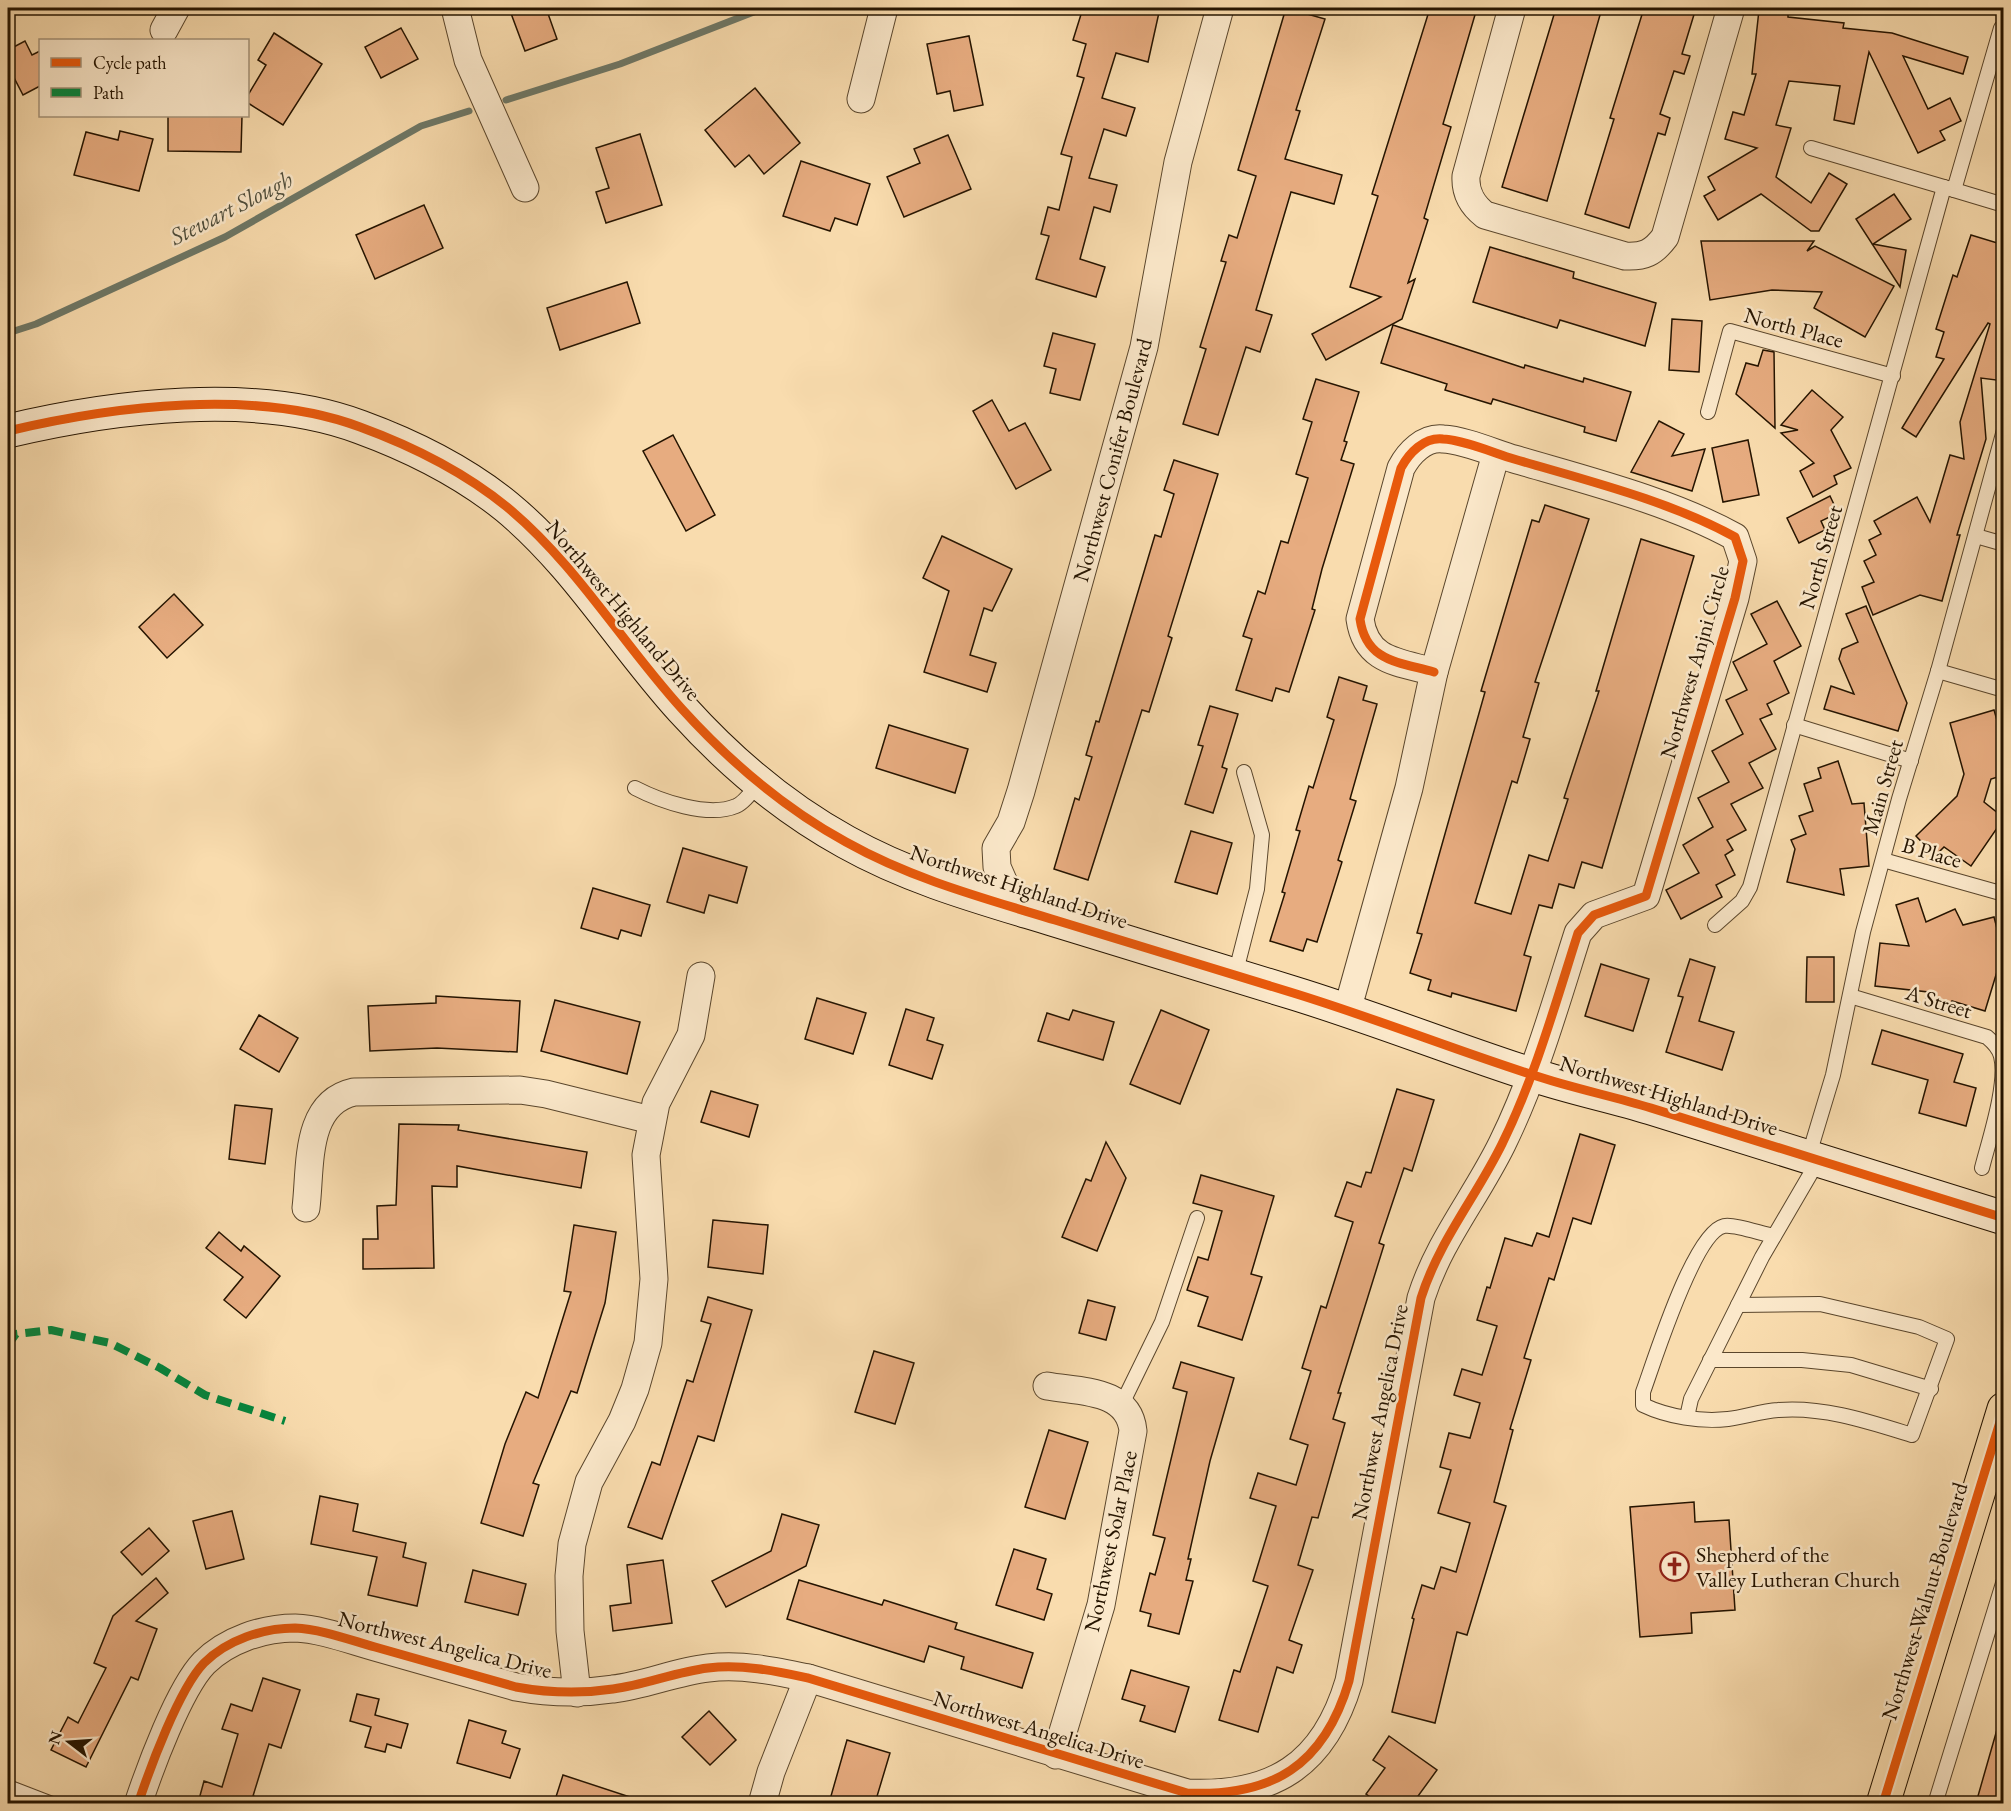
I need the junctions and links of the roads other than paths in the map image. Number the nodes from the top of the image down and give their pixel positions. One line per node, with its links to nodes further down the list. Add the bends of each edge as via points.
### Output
1 (455, 8): 9 (street, via 468,60)
2 (884, 8): 7 (street)
3 (1220, 8): 29 (street, Northwest Conifer Boulevard, via 1178,162 1144,347 1011,822 996,848)
4 (1512, 8): 5 (street, via 1466,176 1468,194 1485,214 1625,256 1641,257 1655,250 1665,237)
5 (1731, 8)
6 (2001, 28): 10 (lane, North Street)
7 (861, 99)
8 (1810, 148): 10 (lane)
9 (525, 188)
10 (1949, 189): 11 (lane); 12 (lane, North Street, via 1903,328)
11 (2004, 205)
12 (1893, 376): 13 (lane, North Place, via 1730,331); 22 (lane, North Street)
13 (1708, 412)
14 (2004, 430): 17 (lane, Main Street)
15 (8, 431): 25 (main road, Northwest Highland Drive, via 81,415 132,409 250,406 300,411 353,424 404,444 455,471 505,506 540,537 680,707)
16 (1497, 454): 20 (street); 20 (street, Northwest Anjni Circle, via 1444,439 1432,440 1407,458 1398,479 1362,607 1361,631 1369,646 1383,658); 35 (street, Northwest Anjni Circle, via 1615,489 1717,527 1735,537 1743,561 1646,896 1594,915 1578,933)
17 (1976, 536): 18 (lane); 19 (lane, Main Street)
18 (2004, 544)
19 (1938, 671): 21 (lane); 23 (lane, Main Street)
20 (1434, 672): 34 (street, via 1409,788)
21 (2004, 690)
22 (1794, 725): 23 (lane); 30 (lane, North Street, via 1750,886 1742,902)
23 (1911, 761): 27 (lane, Main Street)
24 (1244, 772): 31 (lane, via 1262,836 1257,889)
25 (759, 783): 26 (lane, via 737,806 717,810 659,801); 29 (main road, Northwest Highland Drive, via 807,819 884,862)
26 (635, 788)
27 (1883, 860): 28 (lane, B Place); 33 (lane, Main Street)
28 (2004, 894)
29 (1005, 906): 31 (main road, Northwest Highland Drive)
30 (1715, 925)
31 (1235, 975): 34 (main road, Northwest Highland Drive)
32 (701, 976): 36 (street, via 691,1035)
33 (1850, 996): 37 (lane, Main Street); 38 (lane, A Street, via 1987,1037 1995,1043 2001,1056 2000,1090)
34 (1347, 1011): 35 (main road, Northwest Highland Drive)
35 (1533, 1075): 37 (main road, Northwest Highland Drive); 53 (street, Northwest Angelica Drive, via 1501,1146 1440,1248 1421,1298 1349,1681 1327,1732 1307,1757 1282,1776 1244,1791 1221,1795 1164,1788)
36 (651, 1120): 39 (street, via 520,1090 342,1094 320,1114); 52 (street, via 646,1181 654,1280 648,1343 622,1421 589,1482 572,1544 570,1631)
37 (1813, 1159): 41 (main road, Northwest Highland Drive); 42 (lane, Main Street)
38 (1982, 1168)
39 (306, 1208)
40 (1197, 1218): 47 (lane, via 1162,1322)
41 (2004, 1218)
42 (1774, 1236): 43 (lane, Main Street); 49 (lane, via 1725,1226 1715,1231 1693,1260 1643,1392 1643,1405 1662,1414)
43 (1738, 1305): 44 (lane, Main Street); 46 (lane, via 1820,1304 1919,1327 1947,1339)
44 (1710, 1360): 46 (lane, via 1802,1360 1851,1365); 49 (lane, Main Street, via 1691,1399)
45 (1047, 1386): 47 (street)
46 (1930, 1389): 49 (lane, via 1912,1435 1866,1420 1813,1411 1778,1410 1726,1420)
47 (1122, 1404): 53 (street, Northwest Solar Place, via 1132,1420 1133,1431 1101,1605)
48 (2004, 1409): 58 (main road, Northwest Walnut Boulevard)
49 (1687, 1417)
50 (2004, 1581): 59 (lane)
51 (808, 1678): 52 (street, Northwest Angelica Drive, via 757,1667 709,1668 615,1689); 53 (street, Northwest Angelica Drive); 57 (street)
52 (577, 1693): 56 (street, Northwest Angelica Drive, via 516,1687 298,1628 269,1629 227,1646 204,1663 187,1685)
53 (1056, 1755)
54 (8, 1787): 55 (lane)
55 (52, 1803)
56 (138, 1803)
57 (762, 1803)
58 (1883, 1803)
59 (1935, 1803)

